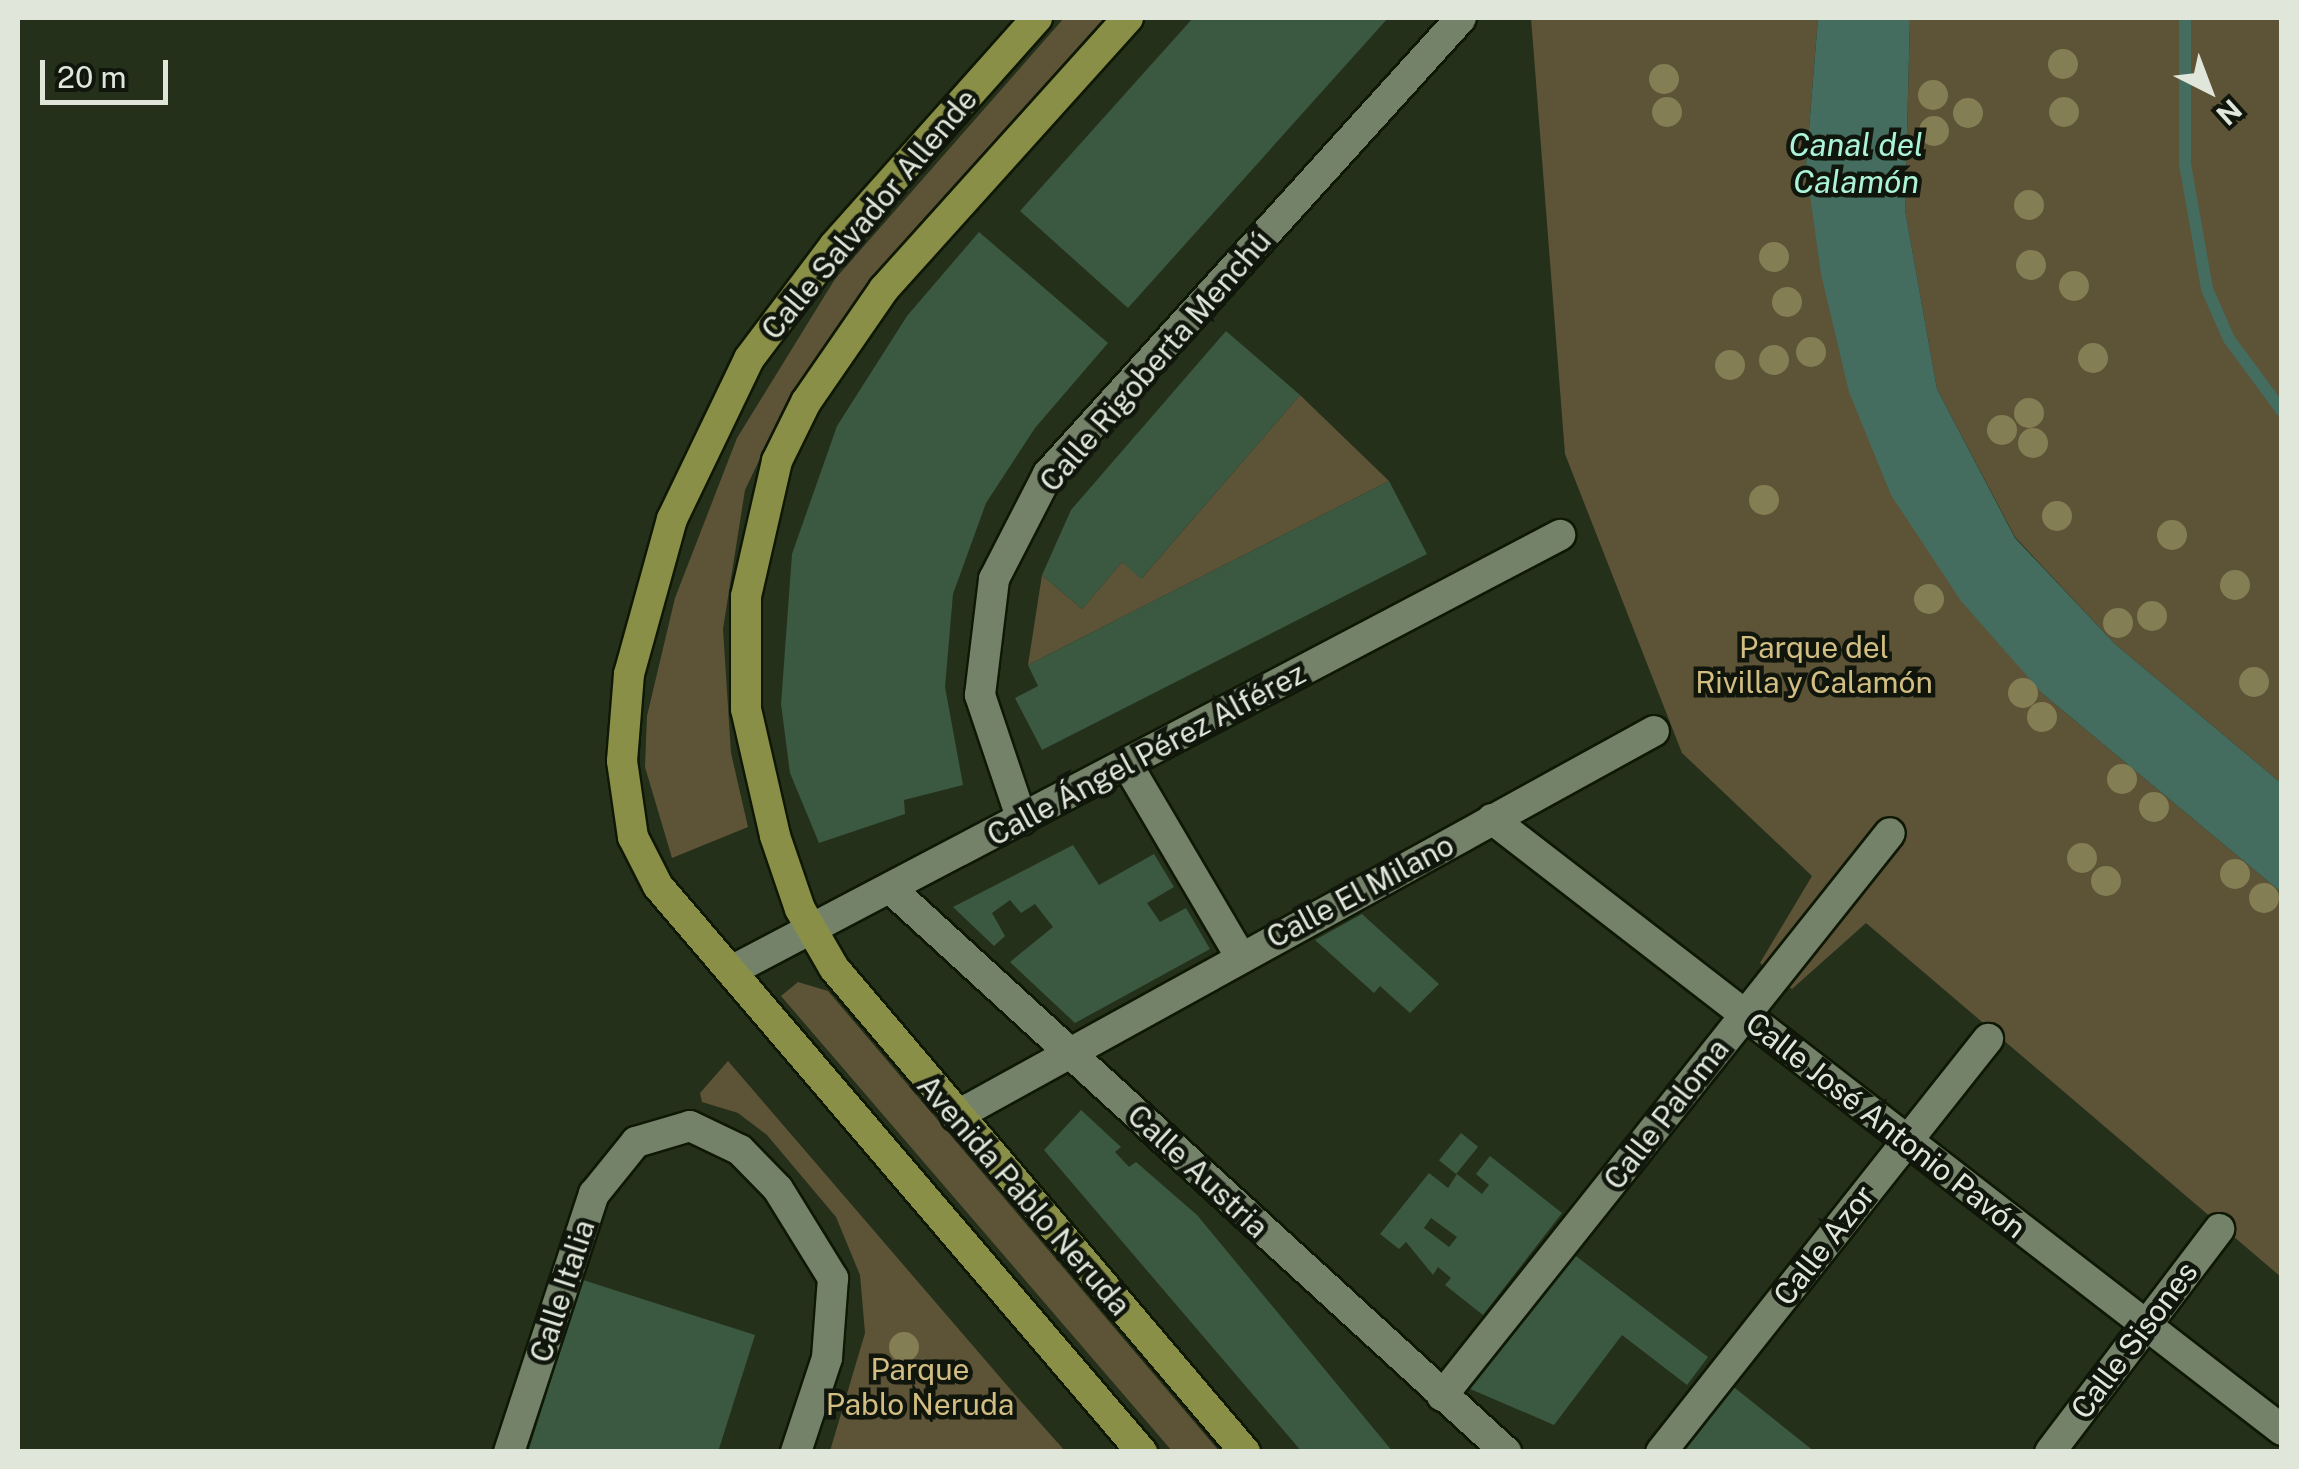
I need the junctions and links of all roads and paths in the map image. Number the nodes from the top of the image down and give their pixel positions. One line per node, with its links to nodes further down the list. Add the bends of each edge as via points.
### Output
1 (1037, 18): 13 (main road, Calle Salvador Allende, via 834,246 748,359 672,519 629,674 622,761 633,837 658,886)
2 (1128, 18): 11 (main road, Calle Salvador Allende, via 884,289 806,402 777,461 746,596 746,710 775,836)
3 (1461, 18): 8 (street, Calle Rigoberta Menchú, via 1048,474 994,579 980,695)
4 (1560, 535): 6 (street, Calle Ángel Pérez Alférez)
5 (1654, 732): 7 (street, Calle El Milano)
6 (1127, 764): 8 (street, Calle Ángel Pérez Alférez); 12 (street)
7 (1492, 819): 12 (street, Calle El Milano); 14 (street, Calle José Antonio Pavón, via 1724,1006)
8 (1022, 820): 10 (street, Calle Ángel Pérez Alférez)
9 (1890, 832): 14 (street, Calle Paloma)
10 (891, 889): 11 (street, Calle Ángel Pérez Alférez); 16 (street, Calle Austria)
11 (813, 930): 13 (street, Calle Ángel Pérez Alférez); 17 (main road, Avenida Pablo Neruda, via 834,968)
12 (1240, 956): 16 (street, Calle El Milano)
13 (731, 970): 25 (main road)
14 (1748, 1011): 18 (street, Calle José Antonio Pavón); 21 (street, Calle Paloma)
15 (1988, 1039): 18 (street, Calle Azor)
16 (1067, 1050): 17 (street, Calle El Milano); 21 (street, Calle Austria)
17 (956, 1116): 26 (main road, Avenida Pablo Neruda)
18 (1908, 1140): 20 (street, Calle José Antonio Pavón); 28 (street, Calle Azor)
19 (2219, 1229): 20 (street, Calle Sisones)
20 (2145, 1327): 22 (street, Calle José Antonio Pavón); 29 (street, Calle Sisones)
21 (1442, 1396): 27 (street, Calle Austria)
22 (2282, 1430)
23 (509, 1452): 24 (street, Calle Italia, via 594,1194 636,1142 690,1126 740,1150 795,1212 833,1278 827,1358)
24 (796, 1452)
25 (1142, 1452)
26 (1245, 1452)
27 (1506, 1452)
28 (1661, 1452)
29 (2050, 1452)

